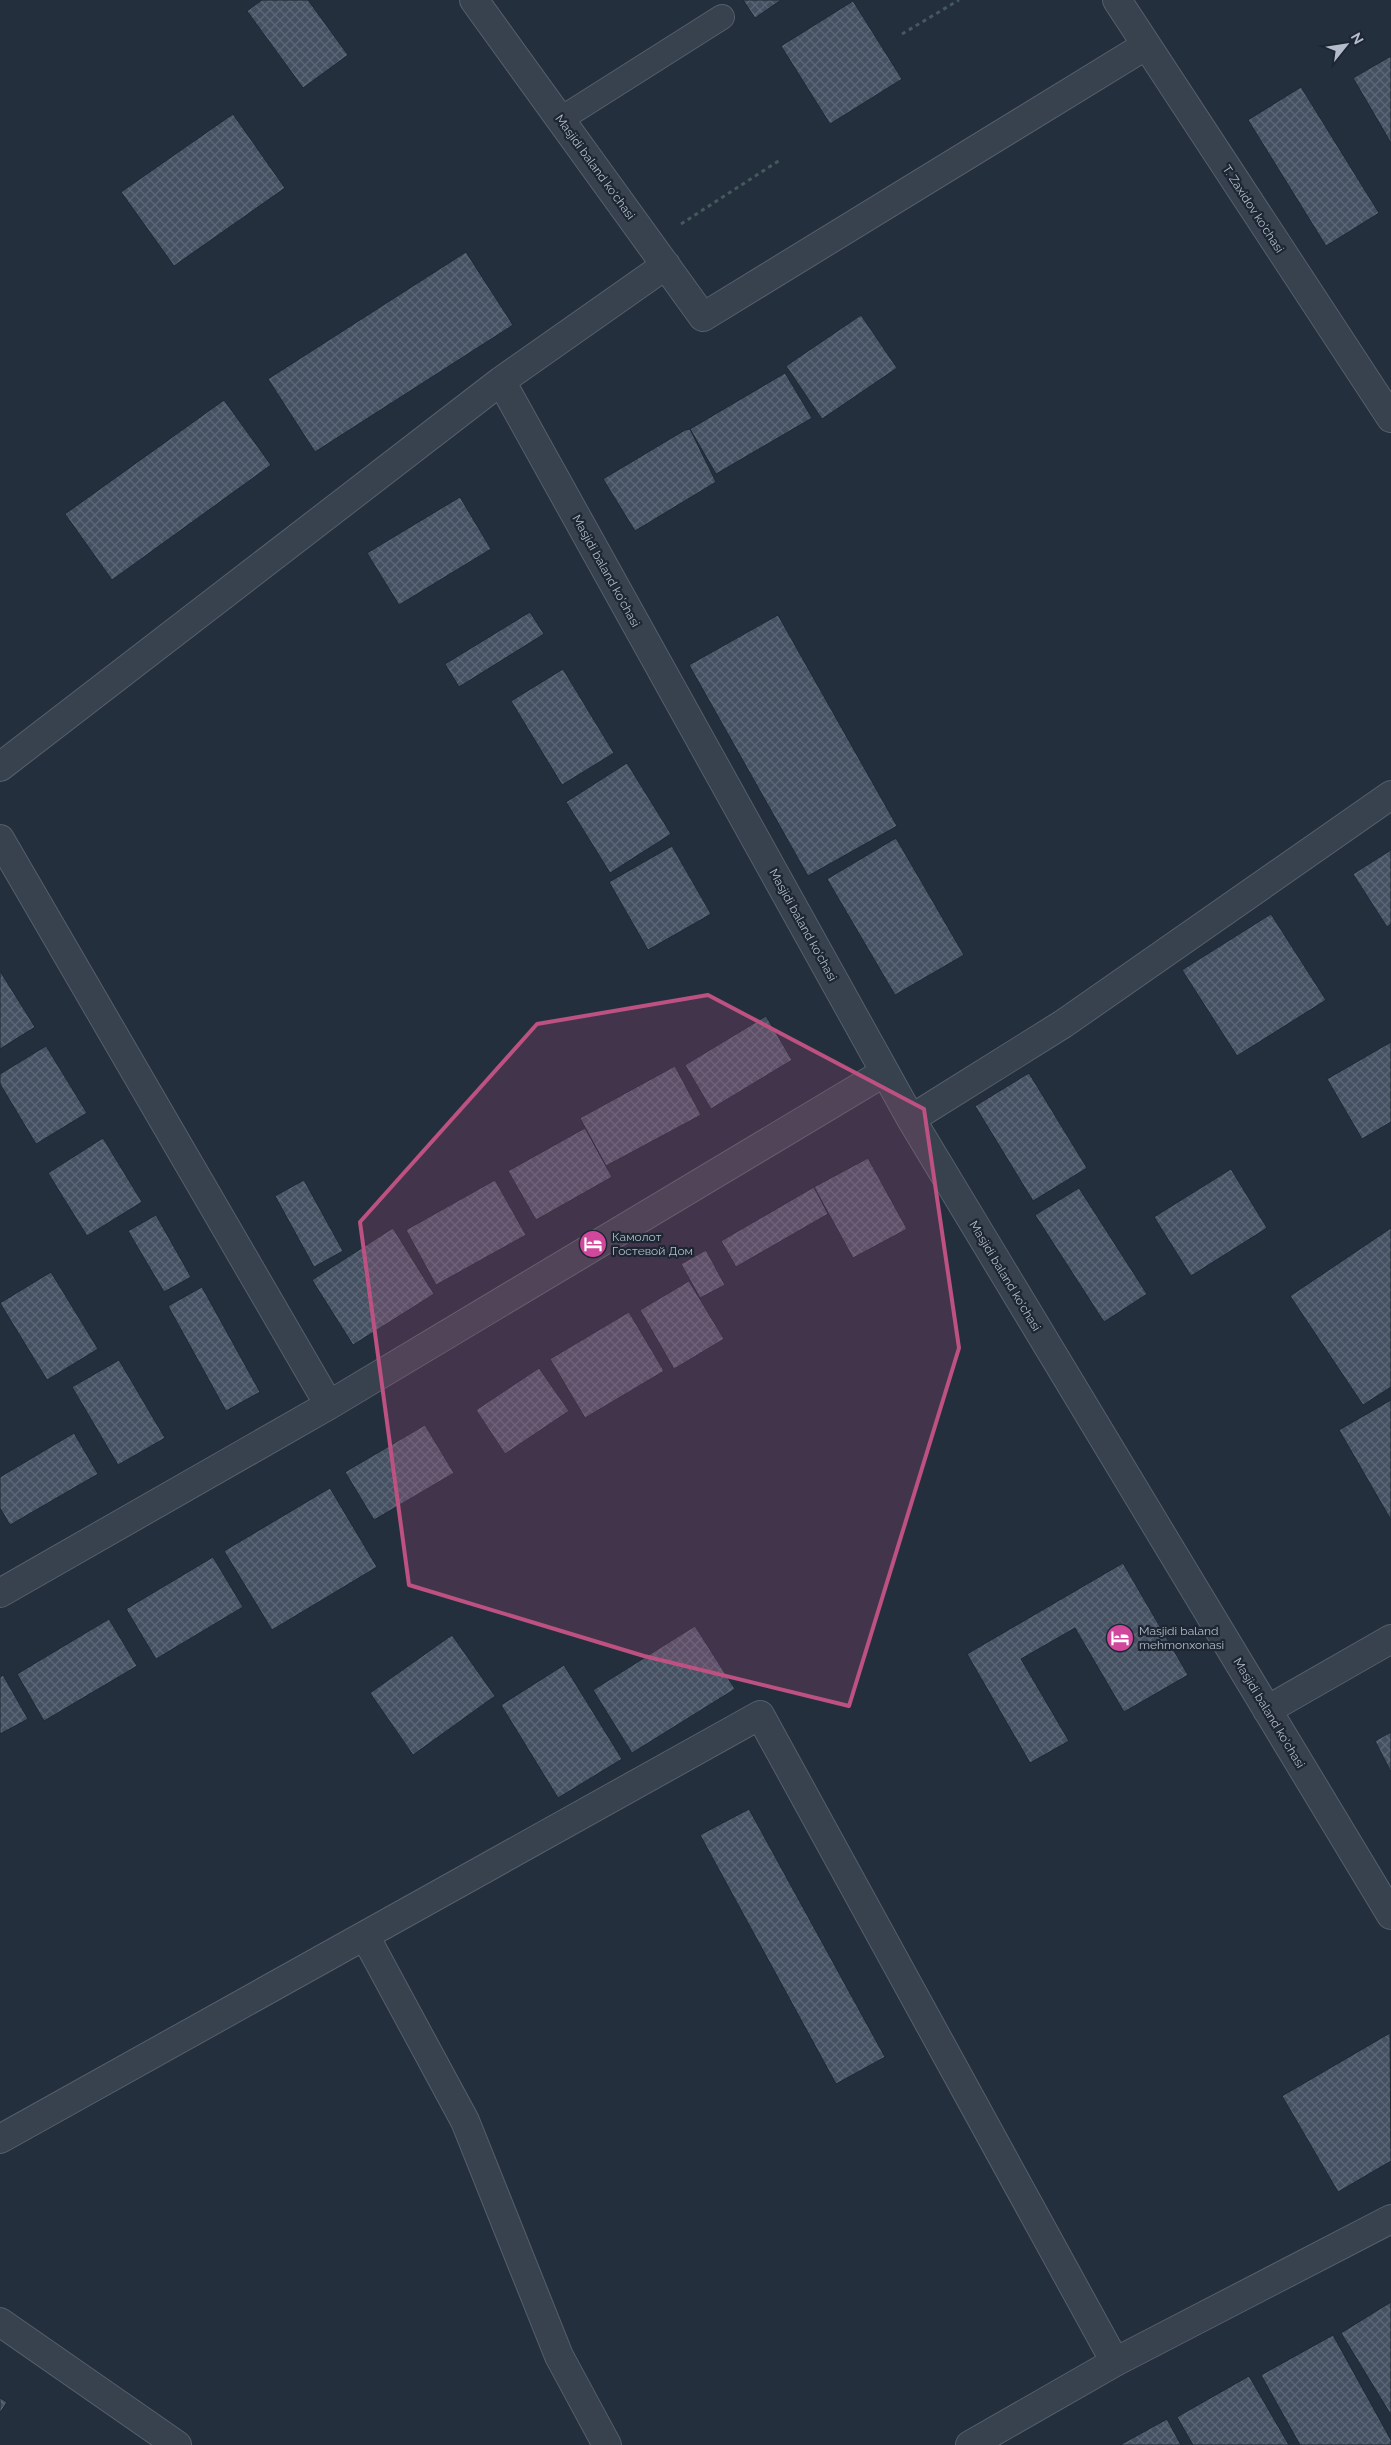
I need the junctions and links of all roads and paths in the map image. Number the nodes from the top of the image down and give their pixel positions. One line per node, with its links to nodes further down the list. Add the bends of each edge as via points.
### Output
1 (474, 0): 7 (street, Masjidi baland ko'chasi)
2 (959, 0): 5 (path)
3 (1116, 0): 6 (street, T. Zaxidov ko'chasi)
4 (722, 17): 7 (lane)
5 (902, 34)
6 (1145, 46): 10 (street, Masjidi baland ko'chasi, via 703,317); 12 (street, T. Zaxidov ko'chasi)
7 (561, 120): 10 (street, Masjidi baland ko'chasi)
8 (780, 160): 9 (path)
9 (672, 230)
10 (666, 266): 11 (street)
11 (501, 381): 13 (street); 16 (street, Masjidi baland ko'chasi)
12 (1391, 418)
13 (0, 767)
14 (1391, 795): 17 (street, via 1063,1024)
15 (0, 839): 18 (street)
16 (885, 1072): 17 (street, Masjidi baland ko'chasi); 18 (street)
17 (911, 1119): 21 (street, Masjidi baland ko'chasi)
18 (329, 1405): 19 (street)
19 (0, 1593)
20 (1391, 1639): 21 (street)
21 (1267, 1710): 22 (street, Masjidi baland ko'chasi)
22 (1391, 1915)
23 (365, 1936): 24 (street); 27 (street, via 760,1714); 29 (street, via 466,2122 559,2356)
24 (0, 2139)
25 (1391, 2218): 27 (street)
26 (0, 2322): 28 (street)
27 (1115, 2362): 30 (street)
28 (177, 2445)
29 (606, 2445)
30 (970, 2445)

